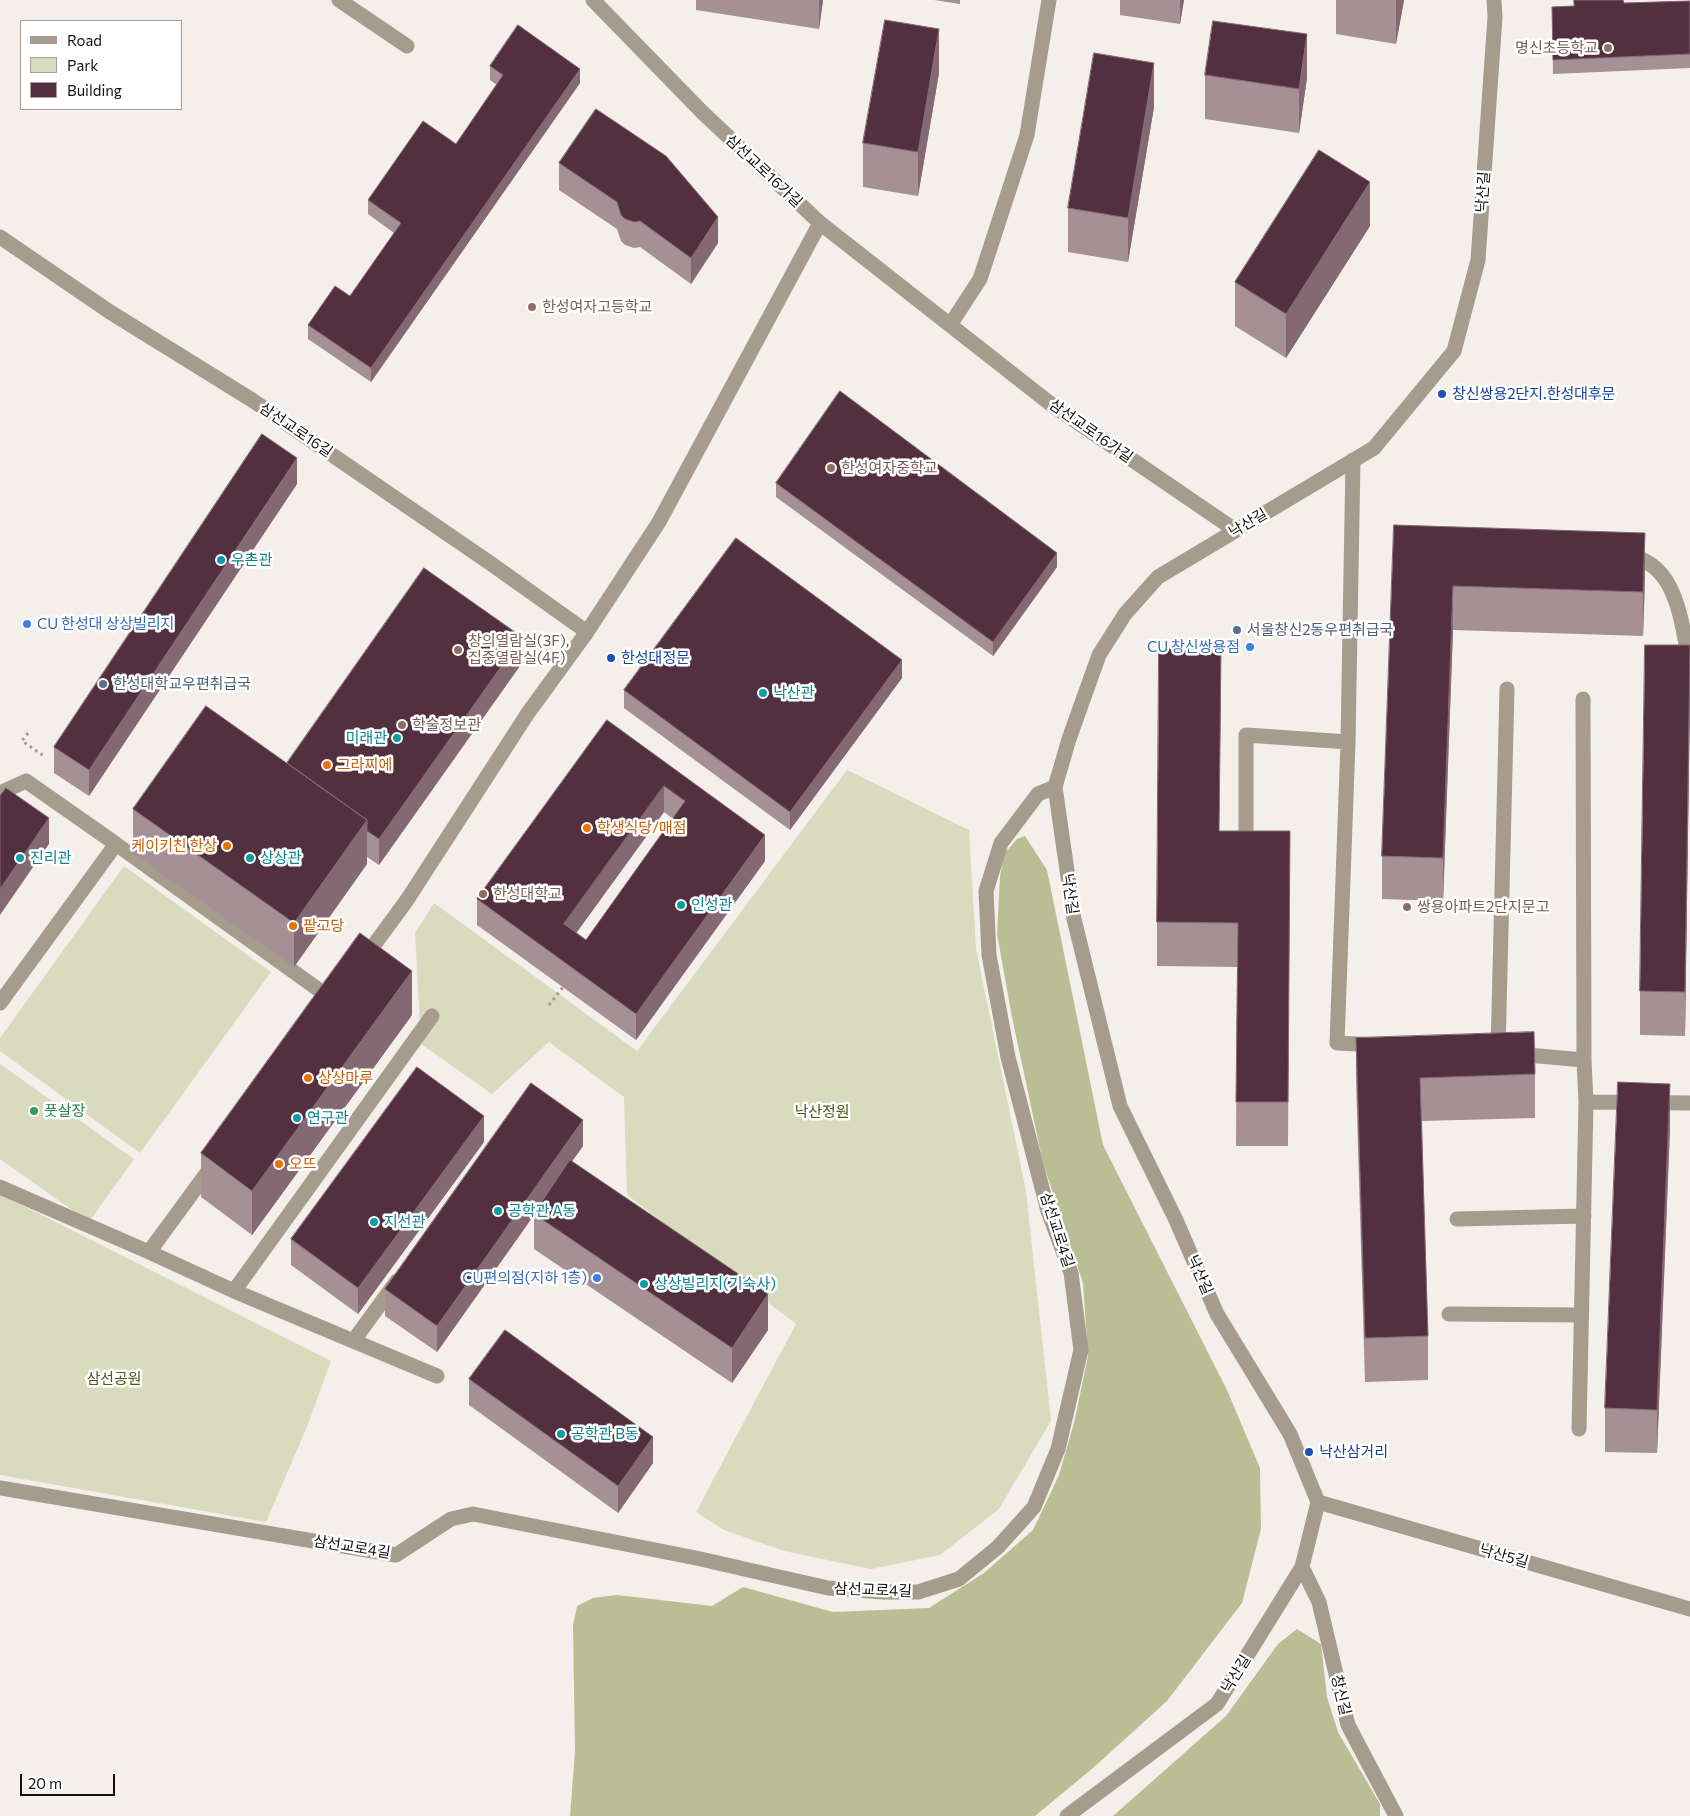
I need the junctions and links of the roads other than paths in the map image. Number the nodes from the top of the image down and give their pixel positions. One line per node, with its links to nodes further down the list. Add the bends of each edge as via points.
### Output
1 (339, 0): 5 (street)
2 (593, 0): 6 (street, 삼선교로16가길, via 702,112)
3 (1049, 0): 8 (street, via 1027,135 980,279)
4 (1494, 0): 9 (street, 낙산길, via 1478,260 1454,351 1374,448)
5 (407, 46)
6 (820, 222): 8 (street, 삼선교로16가길); 12 (street, via 659,522)
7 (0, 237): 12 (street, 삼선교로16길, via 110,312 252,400)
8 (950, 325): 10 (street, 삼선교로16가길, via 1052,404)
9 (1353, 460): 10 (street, 낙산길); 16 (street)
10 (1235, 530): 17 (street, 낙산길, via 1158,577 1126,614 1099,655)
11 (1615, 554): 13 (street, via 1650,563 1665,578 1680,609)
12 (587, 632): 21 (street, via 528,713 407,900)
13 (1690, 662)
14 (1507, 689): 27 (street)
15 (1583, 699): 28 (street)
16 (1348, 742): 20 (street, via 1246,734); 25 (street, via 1336,1043)
17 (1055, 787): 43 (street, 삼선교로4길, via 1038,794 1000,843 986,891 989,955 1008,1057 1048,1211 1071,1273 1081,1350 1058,1449 1034,1507 998,1548 959,1579 918,1592 828,1588 473,1514 451,1519 396,1555); 44 (street, 낙산길, via 1074,919 1120,1106 1175,1218 1217,1314 1290,1434)
18 (0, 793): 19 (street, via 26,781)
19 (116, 844): 22 (street); 23 (street)
20 (1246, 860)
21 (355, 971)
22 (333, 1000)
23 (0, 1003)
24 (432, 1016): 37 (street)
25 (1394, 1046)
26 (1480, 1051): 27 (street)
27 (1498, 1053): 28 (street)
28 (1584, 1060): 29 (street)
29 (1586, 1102): 30 (street); 33 (street)
30 (1690, 1104)
31 (218, 1158): 35 (street)
32 (0, 1187): 35 (street)
33 (1584, 1216): 34 (street); 39 (street)
34 (1457, 1219)
35 (150, 1252): 37 (street)
36 (406, 1268): 40 (street)
37 (234, 1291): 40 (street)
38 (1449, 1314): 39 (street)
39 (1581, 1315): 42 (street)
40 (354, 1340): 41 (street)
41 (437, 1376)
42 (1579, 1430)
43 (0, 1488)
44 (1318, 1502): 45 (street, 낙산길); 46 (street, 낙산5길)
45 (1302, 1567): 47 (street, 낙산길, via 1217,1704); 48 (street, 창신길, via 1319,1602 1348,1725)
46 (1690, 1609)
47 (1066, 1816)
48 (1396, 1816)

